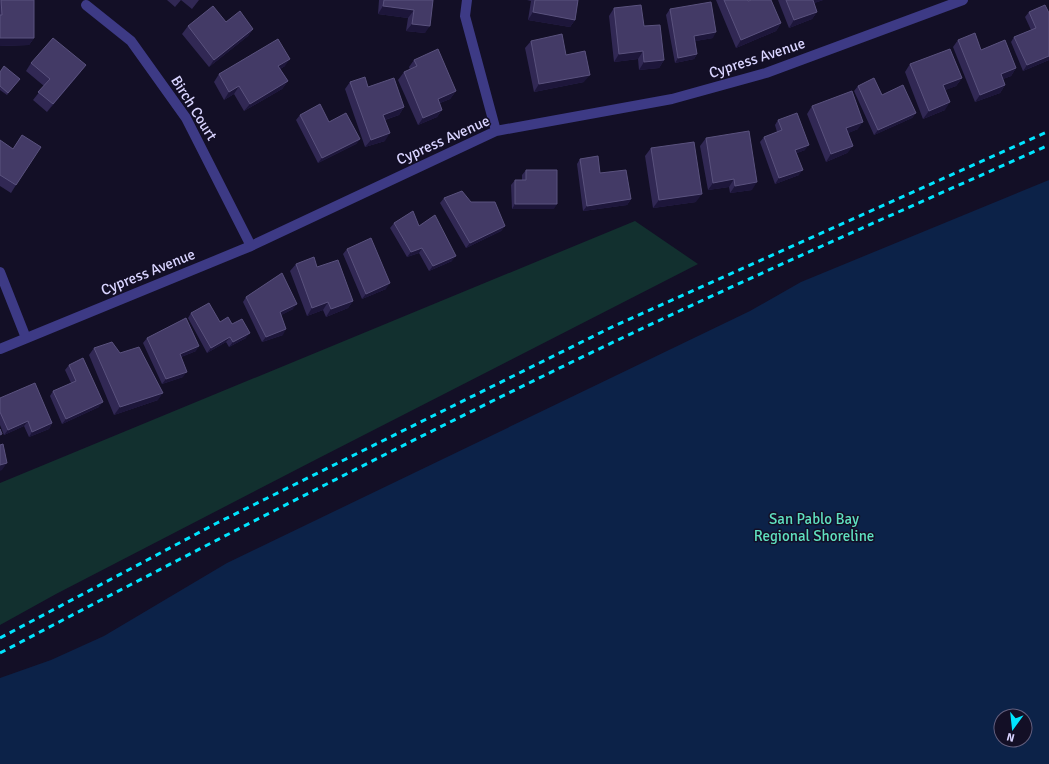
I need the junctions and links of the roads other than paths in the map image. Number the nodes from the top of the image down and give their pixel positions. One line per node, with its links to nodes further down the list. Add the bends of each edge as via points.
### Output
1 (467, 0): 4 (street, via 465,16)
2 (963, 0): 4 (street, Cypress Avenue, via 766,73 672,99)
3 (86, 5): 5 (street, Birch Court, via 131,41 186,118)
4 (496, 131): 5 (street, Cypress Avenue)
5 (251, 246): 7 (street, Cypress Avenue)
6 (0, 272): 7 (street)
7 (26, 338): 8 (street, Cypress Avenue)
8 (0, 349)

